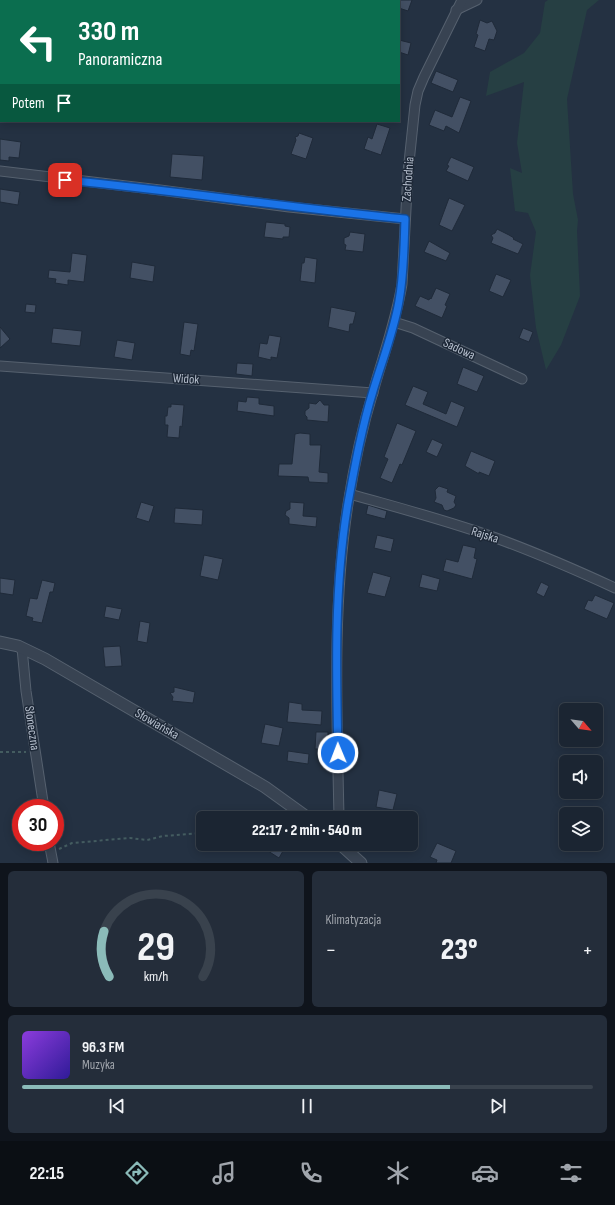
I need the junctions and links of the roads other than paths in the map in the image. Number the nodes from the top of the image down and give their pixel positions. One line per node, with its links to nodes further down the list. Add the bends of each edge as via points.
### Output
1 (462, 0): 3 (street, Zachodnia)
2 (477, 0): 3 (street)
3 (456, 10): 5 (street, Zachodnia, via 418,92 412,125)
4 (0, 171): 5 (street)
5 (405, 219): 6 (street, Zachodnia, via 402,284)
6 (394, 322): 8 (street, Sadowa, via 413,328); 9 (street, Zachodnia)
7 (0, 366): 9 (street, Widok)
8 (522, 379)
9 (372, 393): 10 (street, Zachodnia)
10 (350, 494): 11 (street, Rajska, via 495,538 544,556); 16 (street, Zachodnia, via 339,578 337,626)
11 (615, 588)
12 (0, 642): 13 (street, Słowiańska)
13 (22, 648): 14 (street, Słoneczna); 15 (street, Słowiańska, via 265,787)
14 (43, 799)
15 (298, 811)
16 (339, 811)
17 (348, 851): 18 (street)
18 (361, 863)

